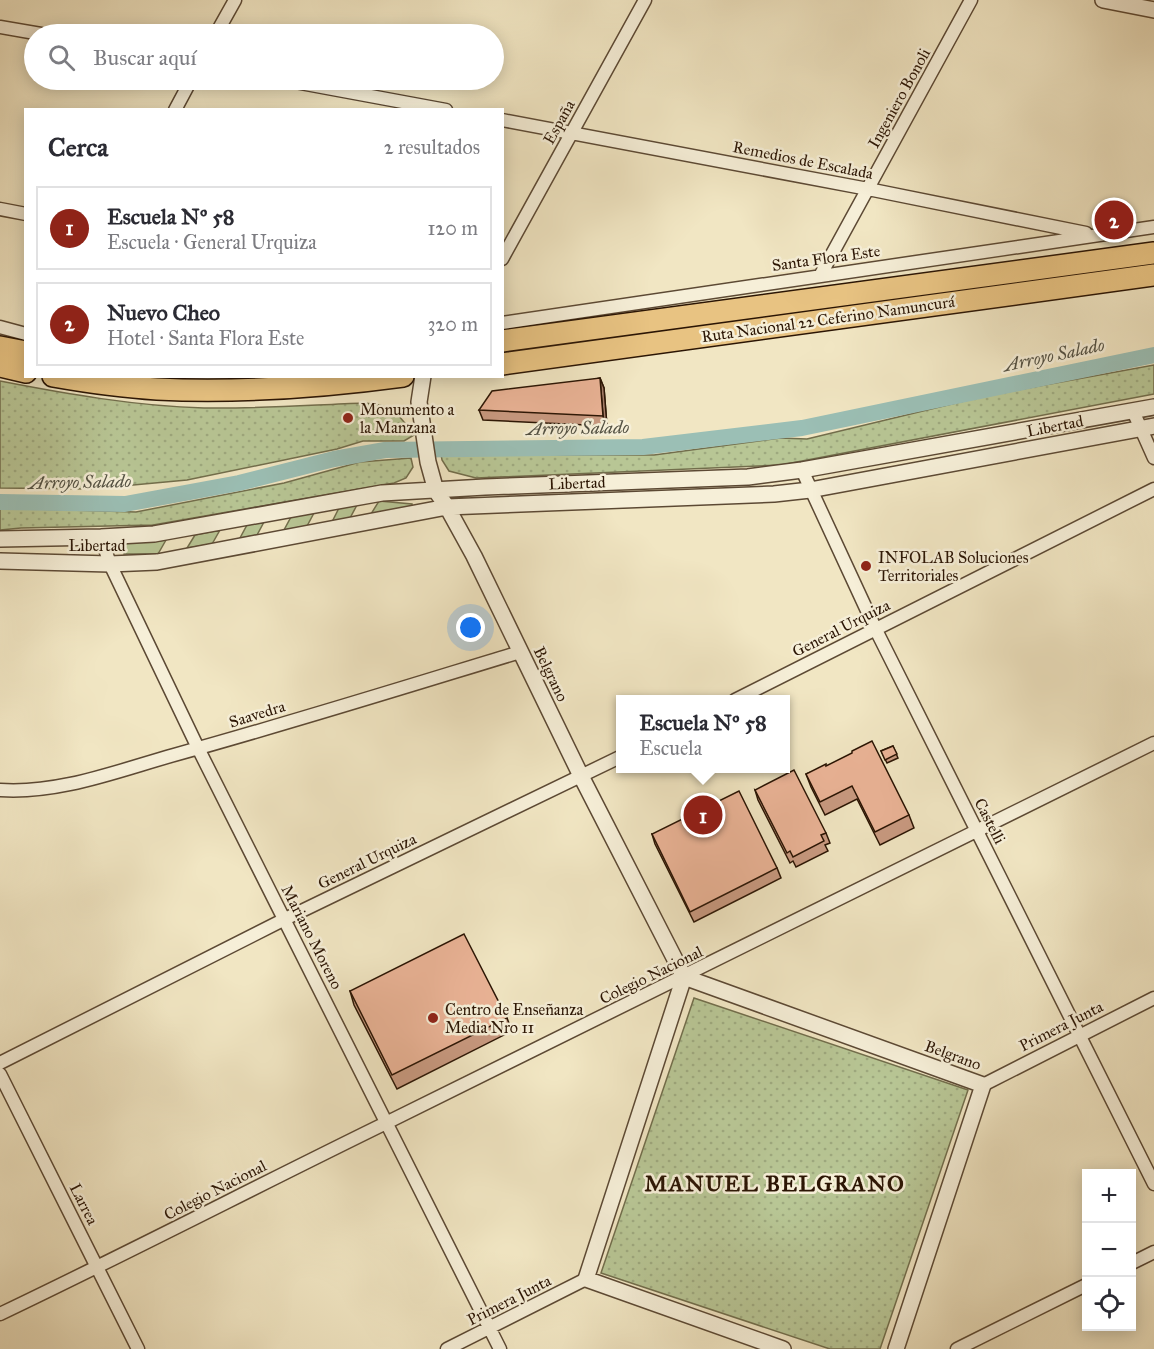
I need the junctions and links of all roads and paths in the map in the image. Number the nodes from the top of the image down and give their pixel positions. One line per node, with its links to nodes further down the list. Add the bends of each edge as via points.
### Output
1 (235, 0): 6 (street)
2 (645, 0): 14 (street, España)
3 (972, 0): 15 (street, Ingeniero Bonoli)
4 (1103, 0): 5 (street)
5 (1154, 10)
6 (222, 24)
7 (0, 27): 8 (street)
8 (24, 31)
9 (186, 90): 11 (street)
10 (338, 90): 12 (street)
11 (176, 108)
12 (435, 108)
13 (504, 120): 14 (street, Remedios de Escalada)
14 (572, 133): 15 (street, Remedios de Escalada); 21 (street, España)
15 (868, 189): 19 (street, Remedios de Escalada); 23 (street, Ingeniero Bonoli)
16 (0, 209): 17 (street)
17 (24, 214)
18 (1154, 227): 19 (street, Santa Flora Este)
19 (1096, 235): 23 (street, Santa Flora Este)
20 (1154, 253): 27 (highway, Ruta Nacional 22 Ceferino Namuncurá)
21 (504, 255)
22 (1154, 275): 30 (highway, Ruta Nacional 22 Ceferino Namuncurá)
23 (820, 276): 24 (street, Santa Flora Este)
24 (504, 323)
25 (0, 327): 26 (street)
26 (24, 333)
27 (504, 341)
28 (0, 347): 29 (highway)
29 (24, 352)
30 (504, 364)
31 (0, 366): 32 (highway)
32 (24, 372)
33 (66, 378): 34 (highway, via 118,386 195,390 290,388)
34 (384, 378)
35 (423, 378): 43 (street, Belgrano, via 419,402)
36 (1154, 407): 37 (street, Libertad)
37 (1133, 411): 38 (street); 40 (street, Libertad)
38 (1147, 427): 39 (street); 42 (street, Libertad)
39 (1154, 458)
40 (802, 470): 42 (street, Castelli); 43 (street, Libertad, via 748,477)
41 (1154, 489): 49 (street, General Urquiza)
42 (810, 490): 44 (street, Libertad); 49 (street, Castelli)
43 (436, 491): 44 (street, Belgrano); 45 (street, Libertad, via 382,493 154,534)
44 (447, 507): 48 (street, Libertad, via 157,562); 50 (street, Belgrano)
45 (101, 537): 46 (street, Libertad); 48 (street, Mariano Moreno)
46 (0, 538)
47 (0, 561): 48 (street, Libertad)
48 (110, 564): 53 (street, Mariano Moreno)
49 (876, 630): 51 (street, General Urquiza); 57 (street, Castelli)
50 (520, 652): 53 (street, Saavedra); 55 (street, Belgrano)
51 (743, 695)
52 (1154, 743): 57 (street, Colegio Nacional)
53 (198, 748): 56 (street, Saavedra, via 63,786 26,792); 58 (street, Mariano Moreno)
54 (616, 759): 55 (street, General Urquiza)
55 (580, 776): 58 (street, General Urquiza); 59 (street, Belgrano)
56 (0, 790)
57 (977, 832): 59 (street, Colegio Nacional); 61 (street, Castelli)
58 (285, 919): 62 (street, General Urquiza); 65 (street, Mariano Moreno)
59 (684, 977): 64 (street, Belgrano); 65 (street, Colegio Nacional); 70 (street)
60 (1154, 998): 61 (street, Primera Junta)
61 (1079, 1035): 64 (street, Primera Junta); 66 (street, Castelli)
62 (0, 1063)
63 (0, 1074): 69 (street, Larrea)
64 (983, 1085): 78 (street, Belgrano)
65 (386, 1123): 69 (street, Colegio Nacional); 73 (street, Mariano Moreno)
66 (1154, 1184)
67 (1154, 1252): 68 (street)
68 (1136, 1261)
69 (98, 1268): 72 (street, Colegio Nacional); 74 (street, Larrea)
70 (585, 1280): 73 (street, Primera Junta); 77 (street)
71 (1082, 1288): 79 (street)
72 (0, 1314)
73 (490, 1328): 75 (street, Primera Junta); 76 (street, Mariano Moreno)
74 (138, 1349)
75 (447, 1349)
76 (500, 1349)
77 (783, 1349)
78 (896, 1349)
79 (957, 1349)

